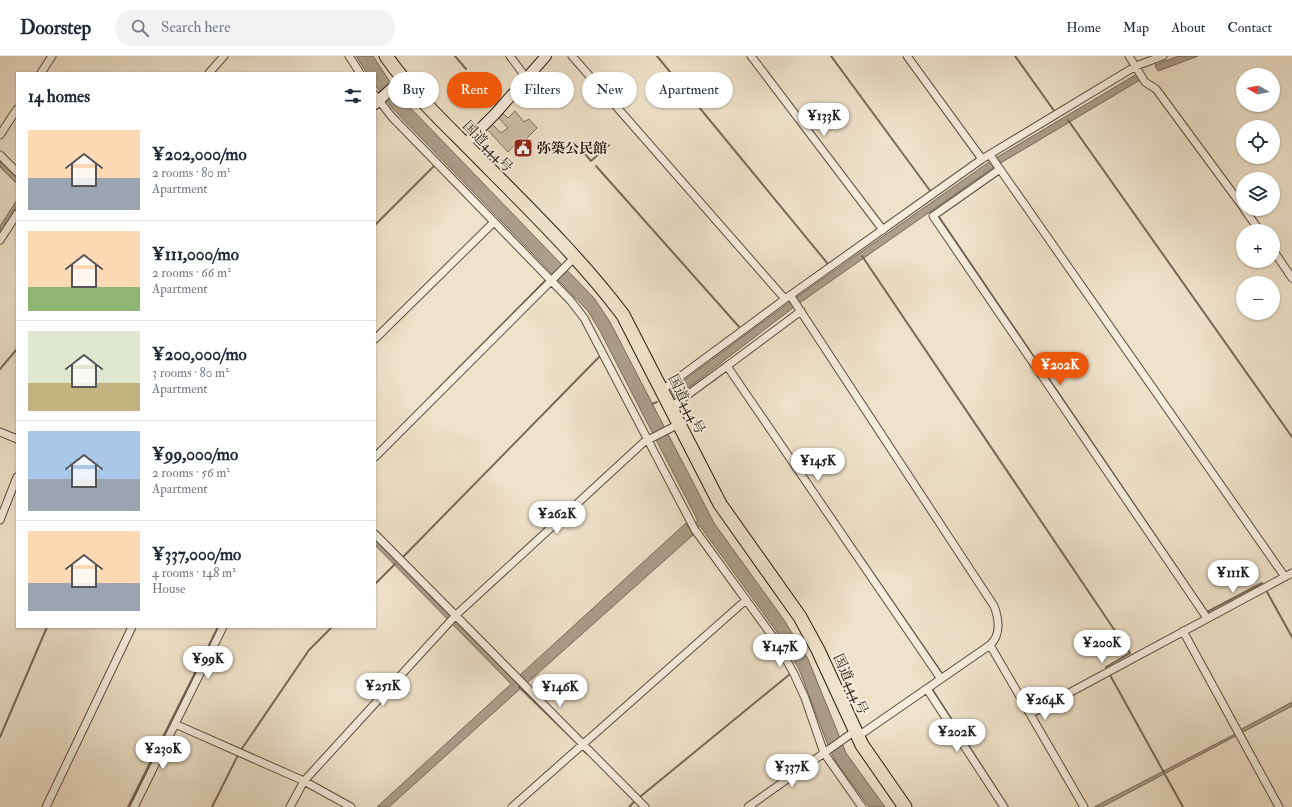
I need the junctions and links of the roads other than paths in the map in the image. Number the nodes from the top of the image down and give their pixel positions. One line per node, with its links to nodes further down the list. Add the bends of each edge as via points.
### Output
1 (52, 56): 13 (street)
2 (224, 56): 14 (street)
3 (349, 56): 15 (street)
4 (386, 56): 16 (highway, 国道444号)
5 (510, 56): 17 (street)
6 (546, 56): 18 (street)
7 (572, 56): 40 (street)
8 (751, 56): 34 (street)
9 (907, 56): 28 (street)
10 (1129, 56): 12 (street)
11 (1163, 56): 12 (street)
12 (1136, 66): 27 (street); 31 (street, via 1145,82 1156,89)
13 (42, 72)
14 (211, 72)
15 (359, 72)
16 (394, 72)
17 (522, 72)
18 (533, 72)
19 (388, 90): 21 (street)
20 (510, 97): 25 (street)
21 (377, 99): 33 (street)
22 (426, 108): 25 (highway, 国道444号)
23 (16, 111): 24 (street)
24 (0, 135)
25 (464, 144): 37 (highway, 国道444号)
26 (0, 155): 30 (street)
27 (991, 156): 28 (street); 29 (street)
28 (982, 159): 34 (street)
29 (1000, 168): 55 (street); 58 (street, via 933,216)
30 (16, 171)
31 (1236, 197)
32 (16, 216): 35 (street)
33 (494, 222): 39 (street); 42 (street)
34 (883, 230): 40 (street)
35 (0, 240)
36 (1280, 260): 38 (street)
37 (570, 262): 39 (street); 44 (highway, 国道444号, via 604,290 623,315)
38 (1292, 278)
39 (552, 279): 48 (street, via 588,324); 50 (street)
40 (789, 297): 41 (street); 44 (street)
41 (799, 309): 43 (street); 62 (street, via 994,606 998,633)
42 (376, 338)
43 (726, 366): 45 (street); 63 (street)
44 (663, 391): 45 (highway, 国道444号)
45 (670, 405): 46 (highway, 国道444号)
46 (674, 426): 48 (street); 67 (highway, 国道444号, via 720,504 800,617 818,650)
47 (0, 432): 49 (street)
48 (650, 438): 56 (street, via 694,527); 57 (street)
49 (16, 439)
50 (376, 456)
51 (16, 480): 52 (street)
52 (0, 520)
53 (376, 535): 57 (street)
54 (1292, 573): 55 (street)
55 (1285, 577): 58 (street)
56 (746, 600): 68 (street); 69 (street, via 776,641 794,674)
57 (453, 618): 68 (street); 70 (street)
58 (1207, 618): 61 (street)
59 (132, 628): 71 (street)
60 (223, 628): 66 (street)
61 (1183, 631): 65 (street); 82 (street)
62 (990, 645): 63 (street); 65 (street)
63 (941, 679): 64 (street)
64 (927, 689): 67 (street); 80 (street)
65 (1030, 714): 81 (street)
66 (175, 724): 70 (street); 72 (street)
67 (852, 735): 69 (street); 79 (highway, 国道444号)
68 (583, 745): 75 (street); 76 (street)
69 (825, 753): 77 (street); 78 (street)
70 (304, 781): 73 (street); 74 (street)
71 (46, 807)
72 (134, 807)
73 (290, 807)
74 (351, 807)
75 (512, 807)
76 (645, 807)
77 (748, 807)
78 (862, 807)
79 (905, 807)
80 (1004, 807)
81 (1084, 807)
82 (1279, 807)

